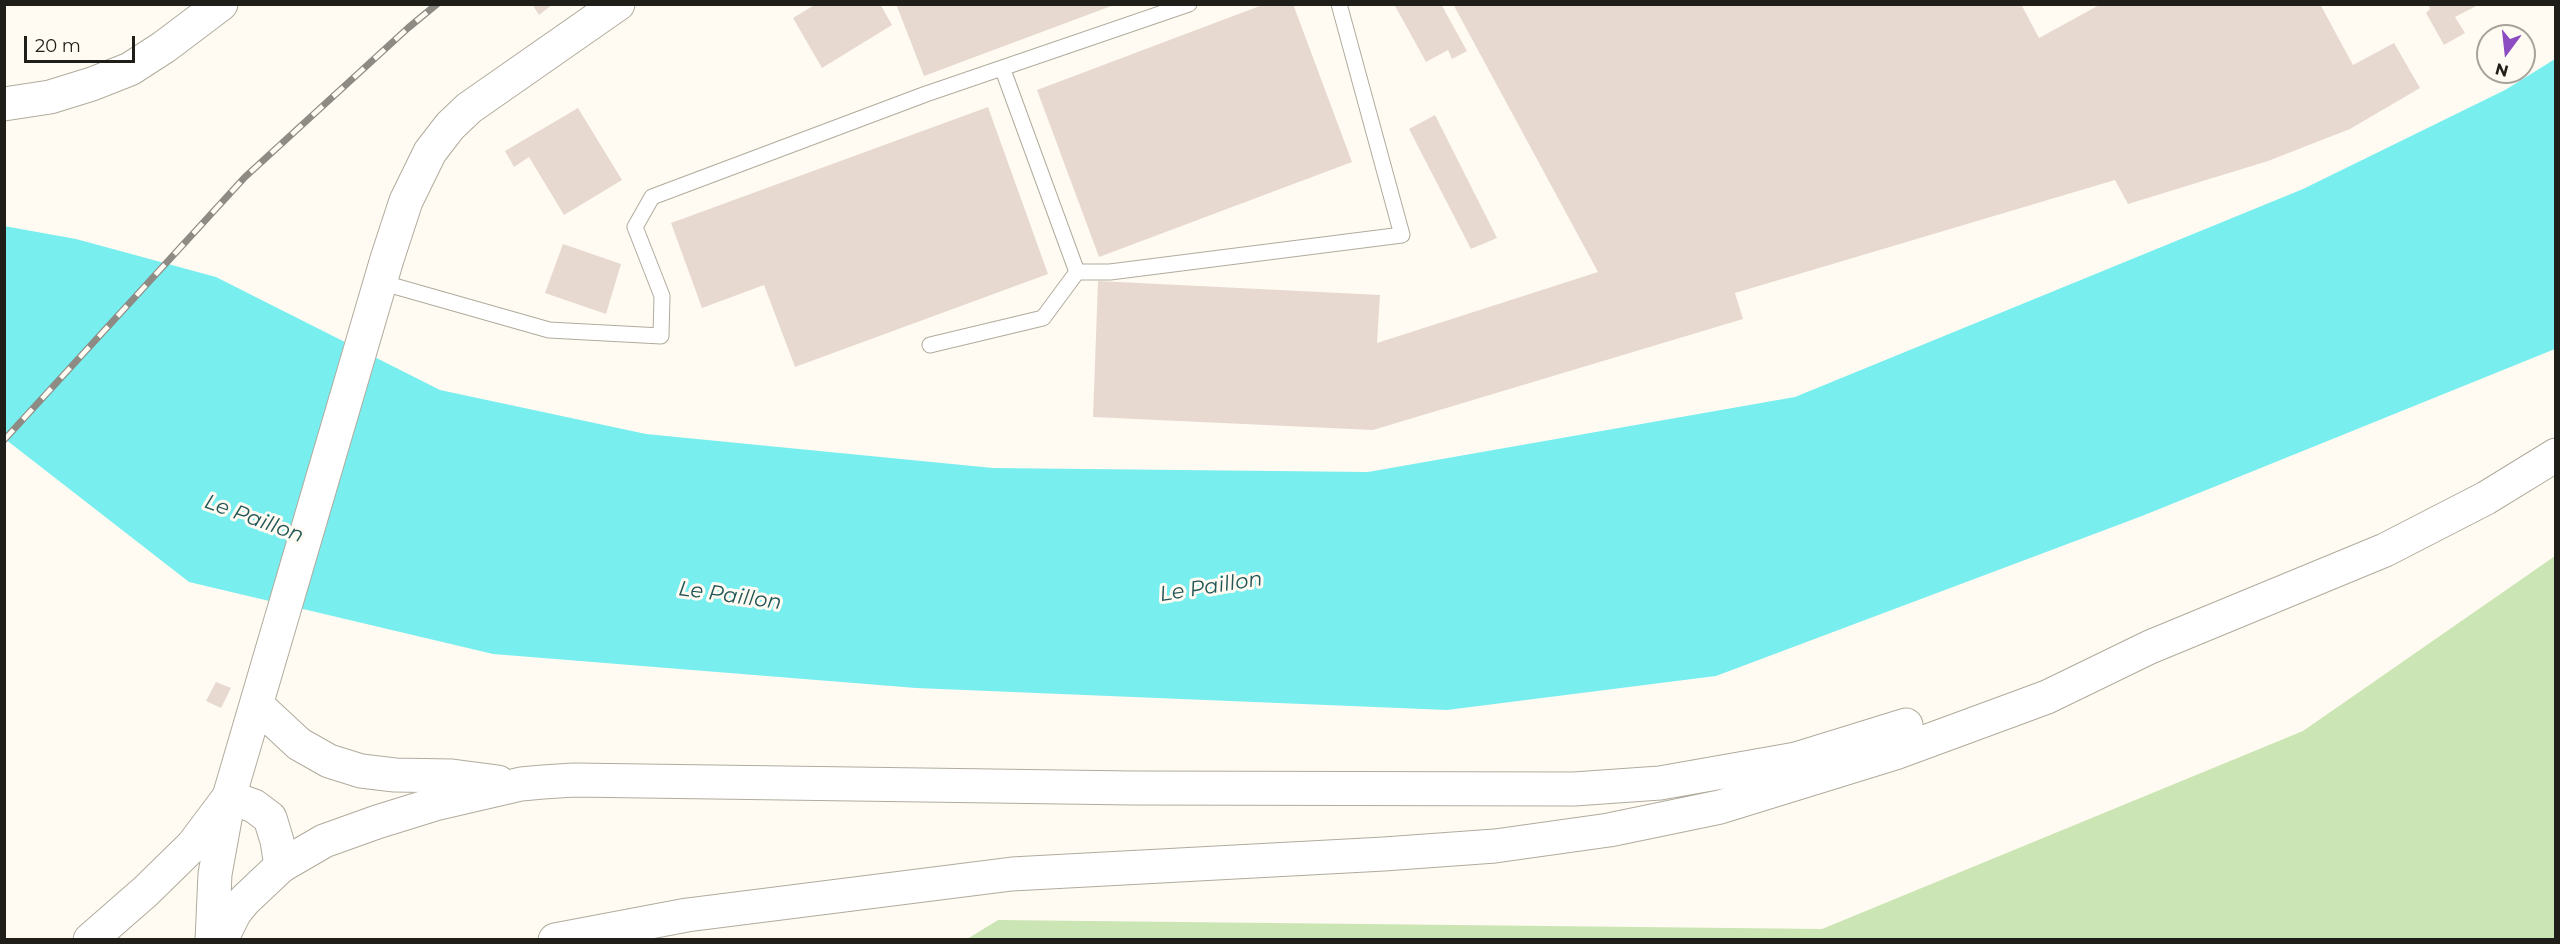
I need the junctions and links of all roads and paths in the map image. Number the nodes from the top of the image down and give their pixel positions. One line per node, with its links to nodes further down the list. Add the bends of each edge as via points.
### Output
1 (221, 4): 6 (main road, via 130,69 50,97)
2 (618, 4): 8 (main road, via 500,85 450,126 414,181)
3 (1189, 4): 5 (lane)
4 (1339, 4): 7 (lane, via 1402,235 1110,272)
5 (1003, 70): 7 (lane); 8 (lane, via 926,94 652,197 635,227 662,296 661,336 549,330)
6 (4, 104)
7 (1077, 272): 9 (lane, via 1043,318)
8 (376, 294): 12 (main road)
9 (930, 345)
10 (2556, 455): 11 (main road, via 2486,498 2385,550)
11 (2150, 647): 13 (main road, via 2044,674 1886,733 1796,759 1660,783 1493,790 574,780); 19 (main road, via 2047,696 1896,753 1720,807 1638,825 1570,837 1443,850 1012,874 687,915)
12 (257, 705): 13 (main road, via 312,753 361,771); 14 (main road)
13 (520, 784): 15 (main road, via 435,804 343,834)
14 (229, 797): 15 (main road, via 254,806 270,818); 16 (main road, via 193,845); 17 (main road, via 215,874)
15 (281, 866): 18 (main road, via 235,912)
16 (90, 939)
17 (212, 939)
18 (221, 939)
19 (555, 939)

